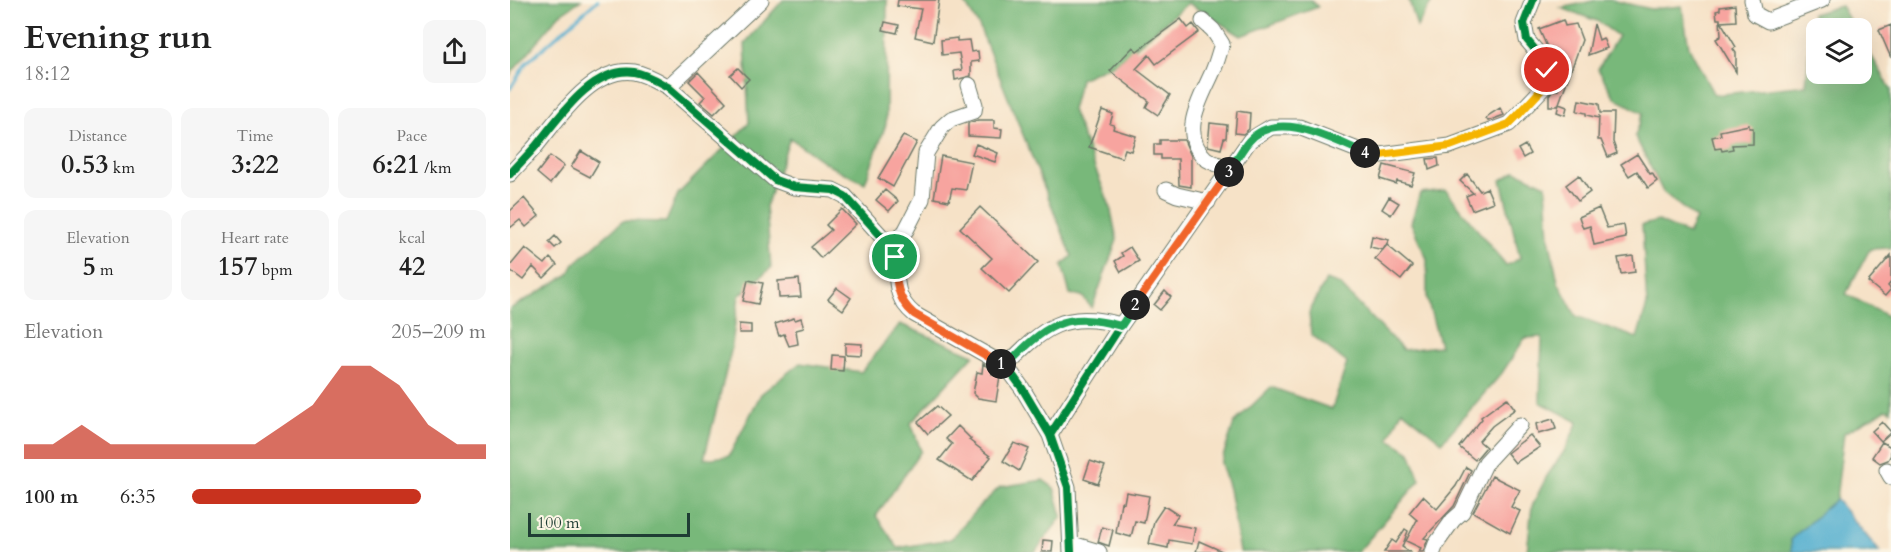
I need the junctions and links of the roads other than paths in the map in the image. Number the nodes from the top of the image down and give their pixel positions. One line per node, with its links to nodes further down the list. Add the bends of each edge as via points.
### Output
1 (760, 0): 7 (street)
2 (1533, 0): 8 (street, via 1524,23 1527,40 1547,70 1544,87 1509,124 1450,146 1372,156 1299,127 1271,127 1250,140)
3 (1752, 0): 4 (street, via 1755,14 1768,21)
4 (1822, 0)
5 (1203, 21): 8 (street, via 1222,44 1195,108 1192,128 1206,159)
6 (969, 85): 12 (street, via 974,111 942,127 926,153 922,199)
7 (668, 87): 9 (street, via 634,72 616,73 593,84 570,103); 12 (street, via 775,180 845,195)
8 (1231, 169): 11 (street)
9 (510, 174)
10 (1166, 190): 11 (street)
11 (1208, 202): 13 (street)
12 (892, 248): 14 (street, via 904,306)
13 (1121, 326): 14 (street, via 1075,319 1055,325 1031,340); 16 (street)
14 (1006, 366): 16 (street)
15 (1520, 425): 19 (street, via 1486,462 1462,512)
16 (1050, 435): 17 (street, via 1068,487)
17 (1072, 548): 18 (street)
18 (1099, 552)
19 (1433, 552)

